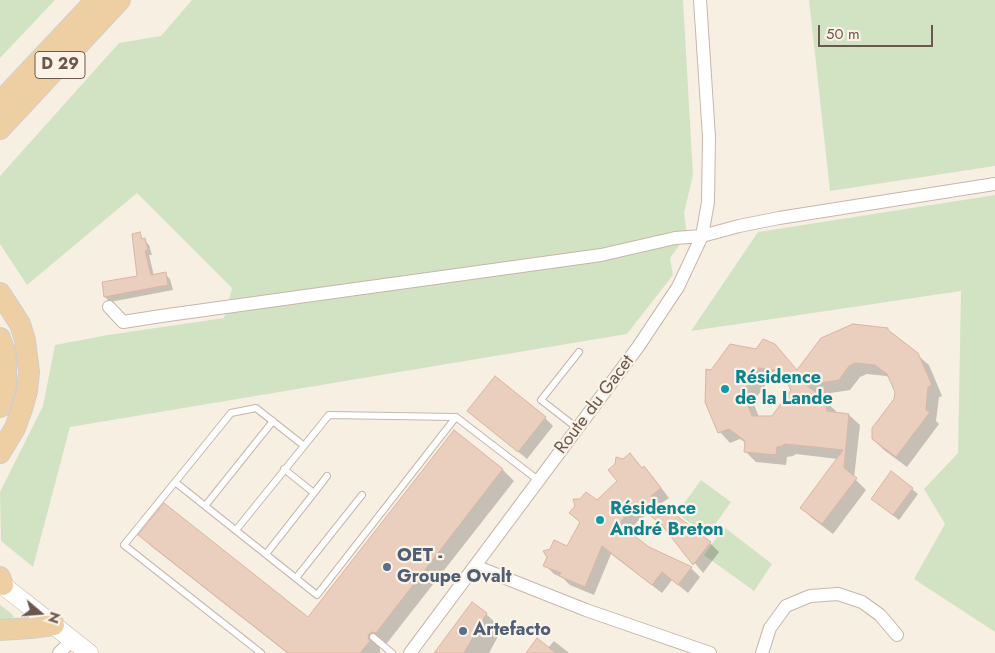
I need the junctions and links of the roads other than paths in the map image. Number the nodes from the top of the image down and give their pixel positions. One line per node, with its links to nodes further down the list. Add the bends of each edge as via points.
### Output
1 (96, 0): 4 (main road, D 29)
2 (120, 0): 5 (main road, D 29)
3 (700, 0): 7 (street, Route du Gacet, via 709,137 708,202)
4 (0, 102)
5 (0, 129)
6 (995, 184): 7 (street, via 779,218)
7 (702, 236): 9 (street, via 675,238 601,255 123,322); 15 (street, Route du Gacet, via 678,287)
8 (0, 293): 17 (main road, via 20,324 29,372 22,409)
9 (109, 307)
10 (0, 338): 12 (main road, via 6,368 6,385)
11 (579, 352): 15 (lane, via 541,400)
12 (0, 407)
13 (456, 417): 16 (lane, via 329,415); 20 (lane); 28 (lane, via 319,597)
14 (273, 421): 16 (lane); 21 (lane, via 256,408 231,413); 24 (lane)
15 (577, 428): 20 (street, Route du Gacet)
16 (303, 445): 18 (lane)
17 (0, 453)
18 (284, 468): 22 (lane); 25 (lane)
19 (327, 476): 22 (lane)
20 (538, 480): 27 (street, Route du Gacet)
21 (175, 482): 24 (lane); 37 (lane, via 124,545)
22 (314, 493): 26 (lane)
23 (362, 495): 28 (lane)
24 (205, 506): 25 (lane)
25 (236, 530): 26 (lane)
26 (266, 554): 28 (lane)
27 (475, 566): 39 (street, Route du Gacet); 40 (street, via 586,610)
28 (296, 578)
29 (1, 581): 30 (main road)
30 (54, 625): 31 (main road); 34 (main road)
31 (0, 630)
32 (897, 635): 41 (street, via 880,615 862,602 838,594 810,596 786,606 770,628)
33 (373, 637): 38 (lane)
34 (72, 640): 35 (street); 36 (main road)
35 (59, 653)
36 (89, 653)
37 (261, 653)
38 (392, 653)
39 (410, 653)
40 (710, 653)
41 (762, 653)

